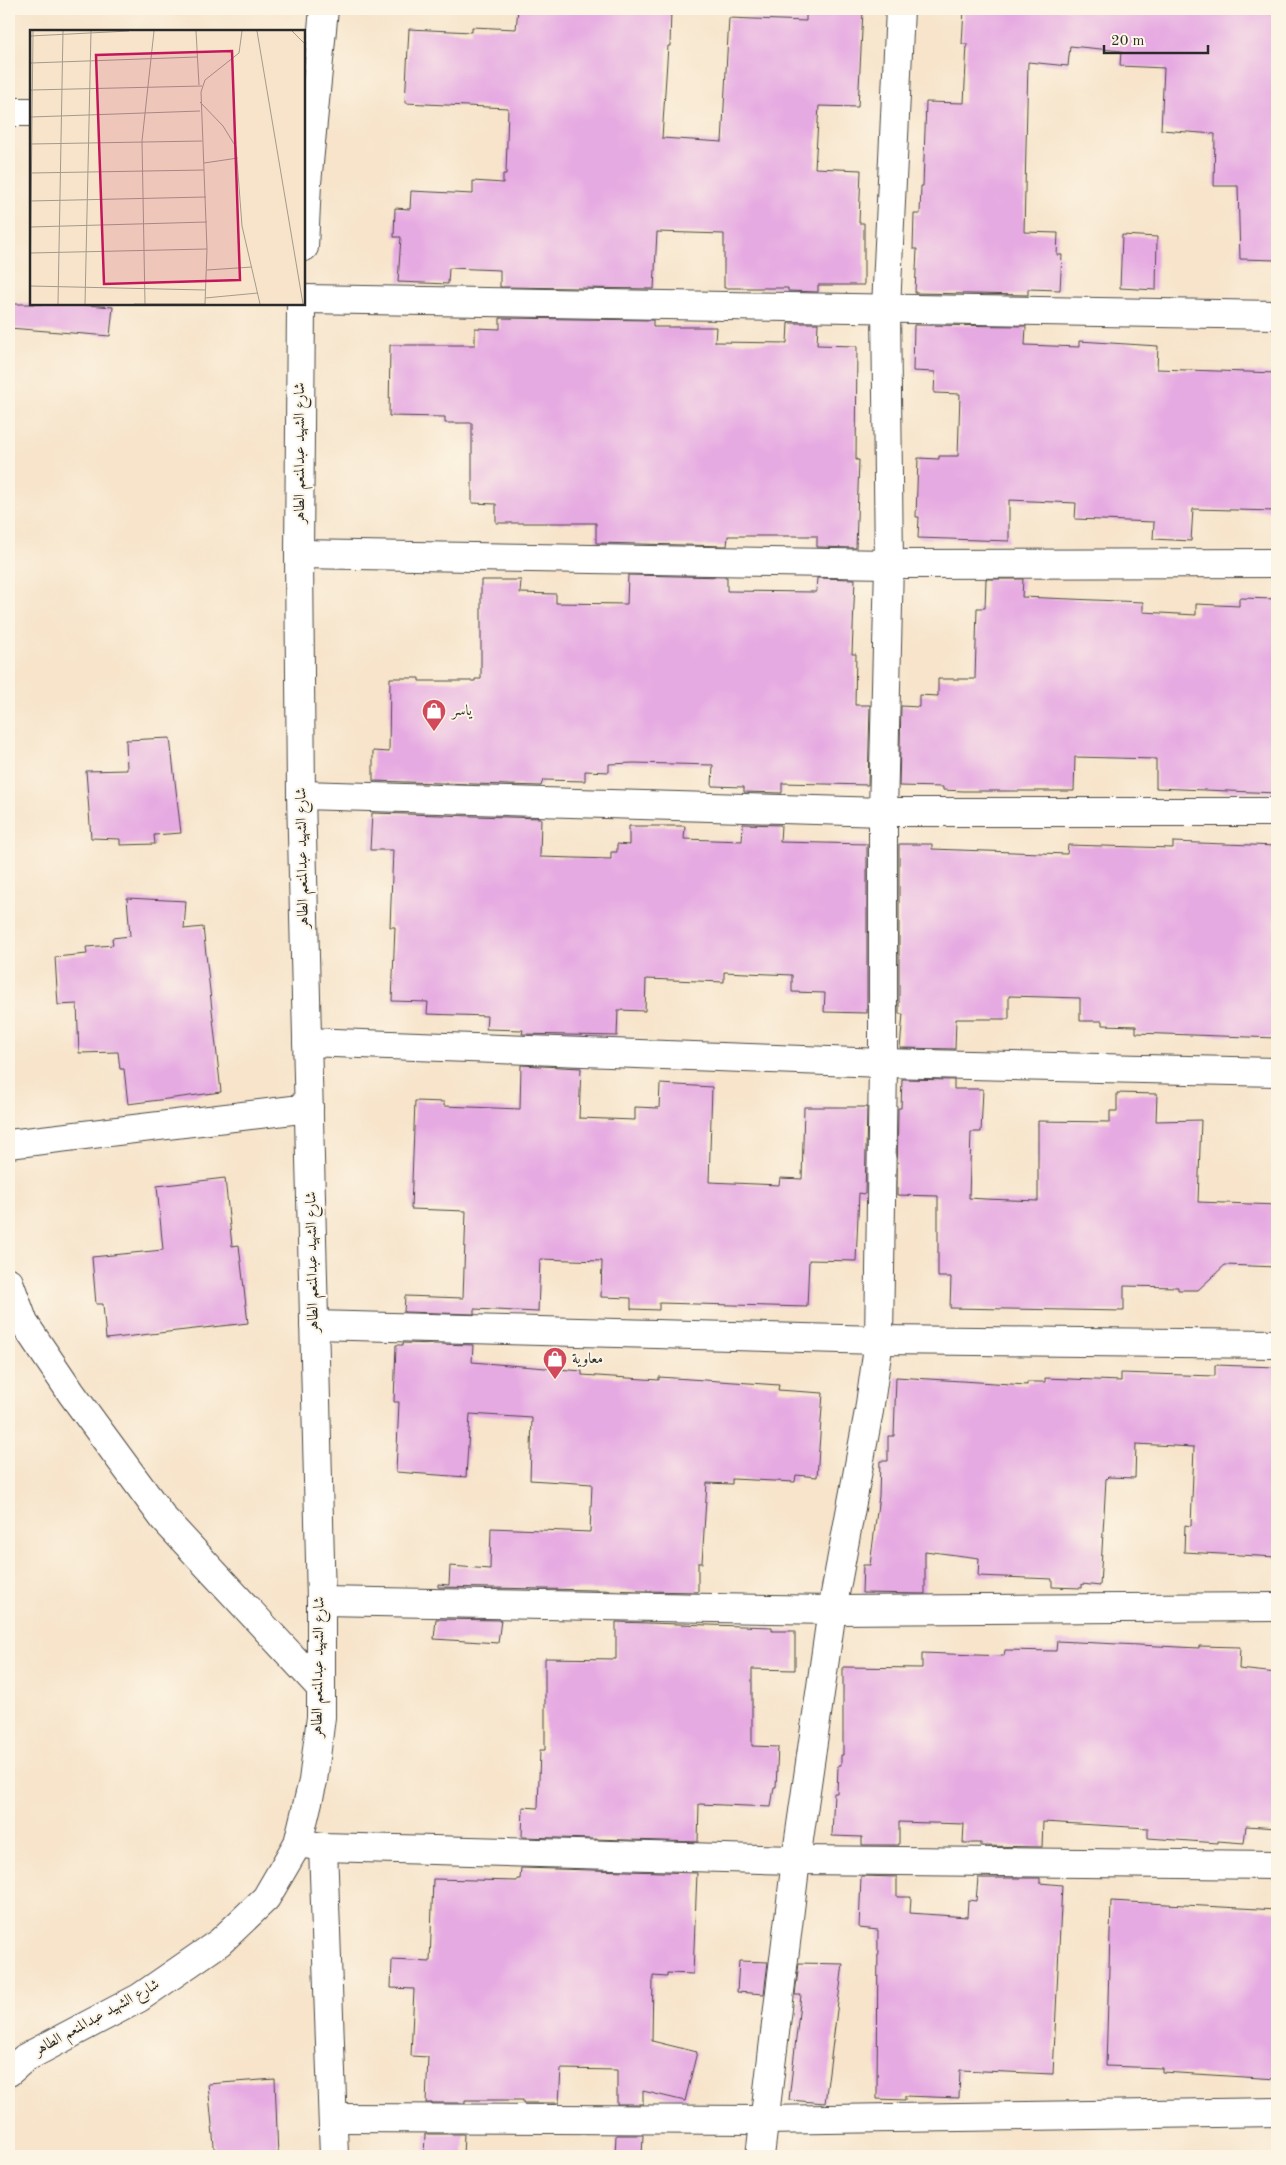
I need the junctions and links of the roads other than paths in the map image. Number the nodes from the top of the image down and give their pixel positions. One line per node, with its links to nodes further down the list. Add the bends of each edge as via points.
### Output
1 (324, 9): 3 (street)
2 (900, 9): 9 (street)
3 (309, 100): 6 (street)
4 (9, 112): 5 (street)
5 (30, 112)
6 (305, 218)
7 (305, 299): 9 (street)
8 (301, 305): 11 (street, شارع الشهيد عبدالمنعم الطاهر)
9 (886, 308): 10 (street); 13 (street)
10 (1277, 315)
11 (299, 554): 13 (street); 14 (street, شارع الشهيد عبدالمنعم الطاهر)
12 (1277, 563): 13 (street)
13 (889, 564): 15 (street)
14 (302, 795): 15 (street); 17 (street, شارع الشهيد عبدالمنعم الطاهر)
15 (883, 812): 16 (street); 18 (street)
16 (1277, 812)
17 (307, 1042): 18 (street); 20 (street, شارع الشهيد عبدالمنعم الطاهر)
18 (884, 1062): 19 (street); 24 (street)
19 (1277, 1072)
20 (309, 1108): 21 (street); 23 (street, شارع الشهيد عبدالمنعم الطاهر)
21 (9, 1144)
22 (9, 1282): 29 (street, via 24,1322 158,1511)
23 (314, 1325): 24 (street); 26 (street, شارع الشهيد عبدالمنعم الطاهر)
24 (879, 1340): 25 (street); 28 (street)
25 (1277, 1344)
26 (321, 1601): 28 (street); 29 (street, شارع الشهيد عبدالمنعم الطاهر)
27 (1277, 1606): 28 (street)
28 (832, 1610): 31 (street)
29 (321, 1688): 30 (street, شارع الشهيد عبدالمنعم الطاهر)
30 (310, 1845): 31 (street); 33 (street, شارع الشهيد عبدالمنعم الطاهر, via 266,1898 220,1942 139,1998 25,2058); 35 (street)
31 (796, 1860): 32 (street); 36 (street)
32 (1277, 1865)
33 (9, 2072)
34 (1277, 2112): 36 (street)
35 (333, 2118): 36 (street); 37 (street)
36 (763, 2120): 38 (street)
37 (334, 2156)
38 (760, 2156)

